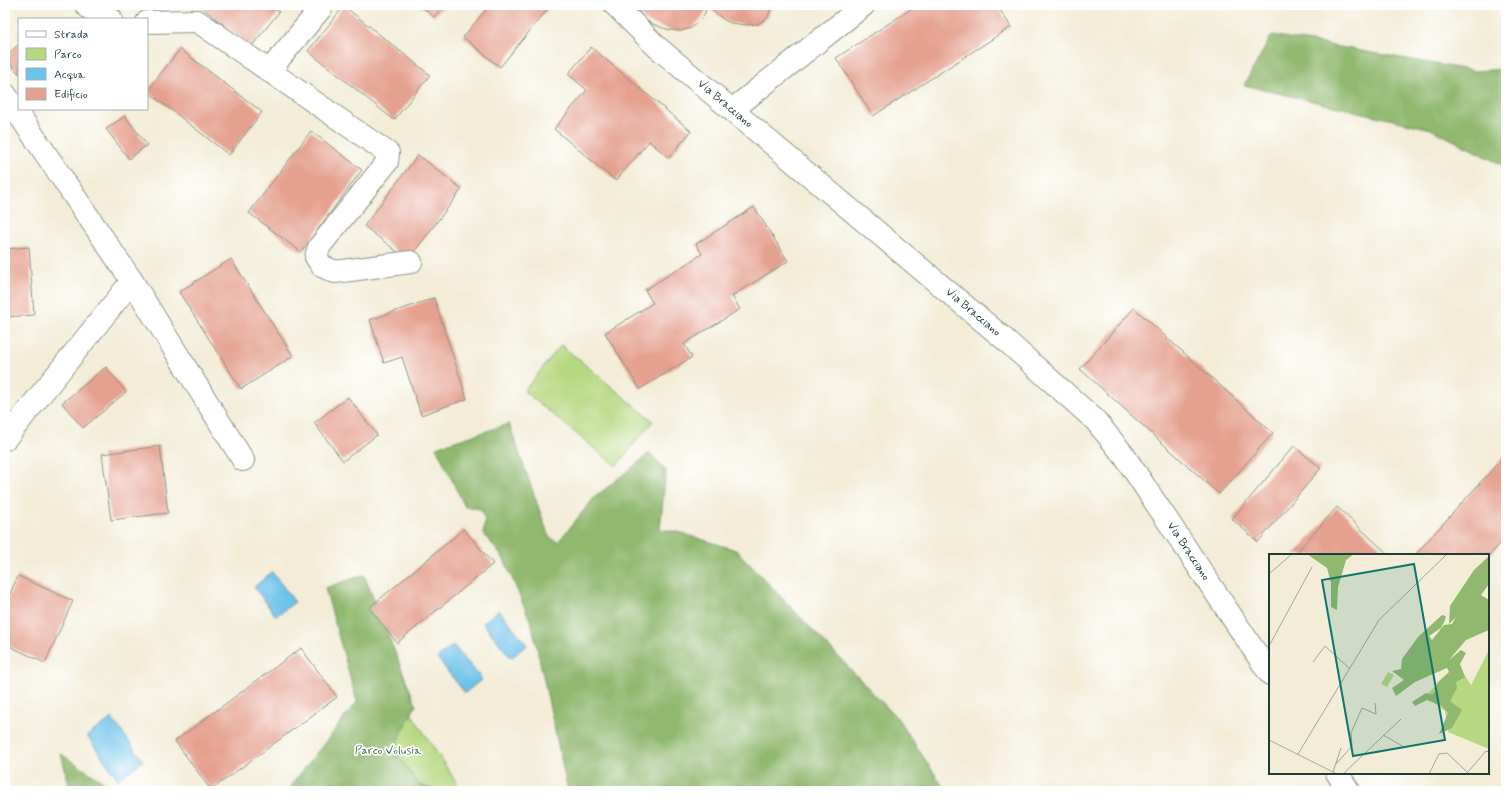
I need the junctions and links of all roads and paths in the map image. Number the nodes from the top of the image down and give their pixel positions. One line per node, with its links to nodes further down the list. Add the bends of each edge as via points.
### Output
1 (86, 5): 5 (street)
2 (615, 5): 9 (street, Via Bracciano, via 657,47)
3 (864, 5): 9 (street)
4 (321, 8): 7 (street)
5 (109, 18)
6 (148, 22): 7 (street, via 197,21)
7 (269, 71): 10 (street, via 388,153 388,162 319,247 316,256 322,266 335,272)
8 (5, 94): 11 (street)
9 (732, 110): 14 (street, Via Bracciano, via 1002,337 1095,420 1123,454)
10 (411, 262)
11 (132, 281): 12 (street); 13 (street)
12 (5, 439)
13 (243, 460)
14 (1269, 673)
15 (1338, 774): 16 (street)
16 (1349, 791)

